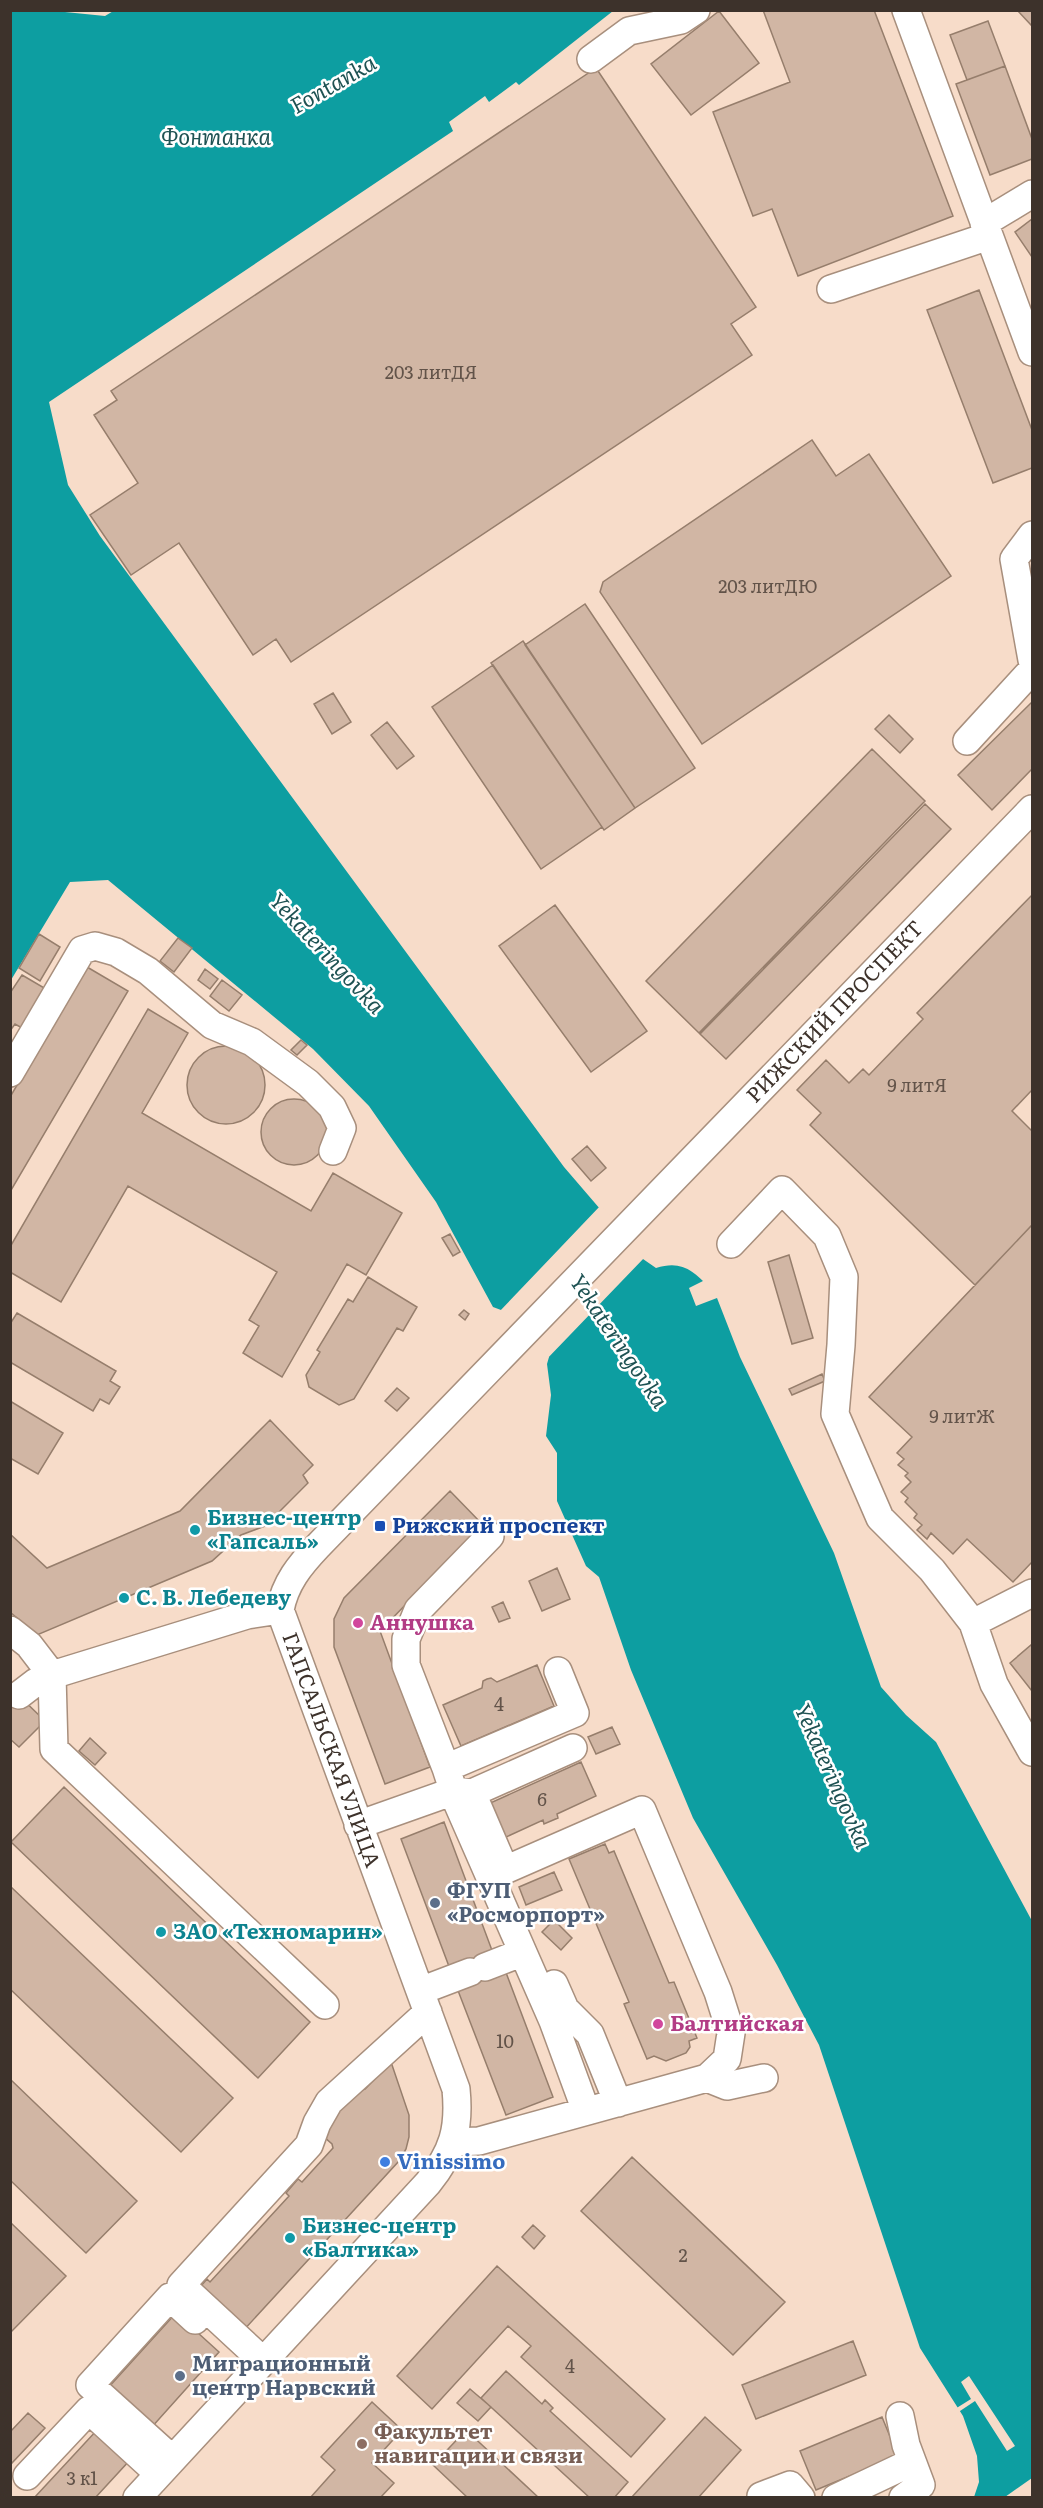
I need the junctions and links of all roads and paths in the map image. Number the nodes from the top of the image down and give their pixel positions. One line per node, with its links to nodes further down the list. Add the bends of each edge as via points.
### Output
1 (696, 10): 3 (street, via 681,20 629,31)
2 (906, 10): 5 (street)
3 (591, 59)
4 (1032, 194): 5 (street)
5 (986, 230): 6 (street); 7 (street)
6 (831, 289)
7 (1032, 352)
8 (1032, 536): 9 (street, via 1014,560)
9 (1032, 660)
10 (1032, 670): 11 (street)
11 (967, 741)
12 (1032, 809): 16 (street, РИЖСКИЙ ПРОСПЕКТ)
13 (10, 1073): 14 (street, via 82,950 95,946 116,952 148,971 212,1025 252,1042 308,1083 332,1107 342,1128)
14 (333, 1151)
15 (731, 1244): 20 (street, via 782,1190 827,1236 844,1277 835,1414 880,1518 932,1570)
16 (500, 1358): 19 (street, ГАПСАЛЬСКАЯ УЛИЦА, via 302,1563 283,1593)
17 (490, 1536): 27 (street, via 418,1610 406,1639 406,1665)
18 (1032, 1593): 20 (street)
19 (280, 1610): 23 (street, via 247,1615); 28 (street, ГАПСАЛЬСКАЯ УЛИЦА)
20 (973, 1623): 26 (street, via 994,1684)
21 (10, 1630): 23 (street, via 29,1645)
22 (558, 1671): 27 (street, via 575,1713)
23 (52, 1675): 24 (street); 32 (street, via 54,1749)
24 (19, 1695)
25 (573, 1748): 27 (street)
26 (1032, 1752)
27 (457, 1784): 28 (street); 29 (street); 30 (street)
28 (358, 1825): 31 (street, ГАПСАЛЬСКАЯ УЛИЦА)
29 (505, 1870): 33 (street, via 642,1810 718,1992 730,2033 727,2059); 35 (street, via 565,2009 590,2034)
30 (521, 1953): 31 (street, via 478,1969); 36 (street, via 553,2021)
31 (424, 2001): 37 (street, ГАПСАЛЬСКАЯ УЛИЦА, via 456,2089); 38 (street, via 329,2102 309,2145 181,2285)
32 (326, 2005)
33 (707, 2078): 34 (street, via 727,2086); 35 (street)
34 (764, 2078)
35 (618, 2103): 36 (street)
36 (586, 2111): 37 (street, via 479,2141)
37 (454, 2142): 38 (street, via 428,2183)
38 (258, 2367): 41 (street); 41 (street, via 170,2297 90,2385)
39 (900, 2416): 40 (street)
40 (912, 2462): 46 (street); 47 (street, via 921,2485)
41 (166, 2466): 42 (street, via 89,2410); 44 (street)
42 (27, 2476)
43 (761, 2496): 45 (street, via 790,2485)
44 (137, 2498)
45 (801, 2498)
46 (836, 2498)
47 (903, 2498)

